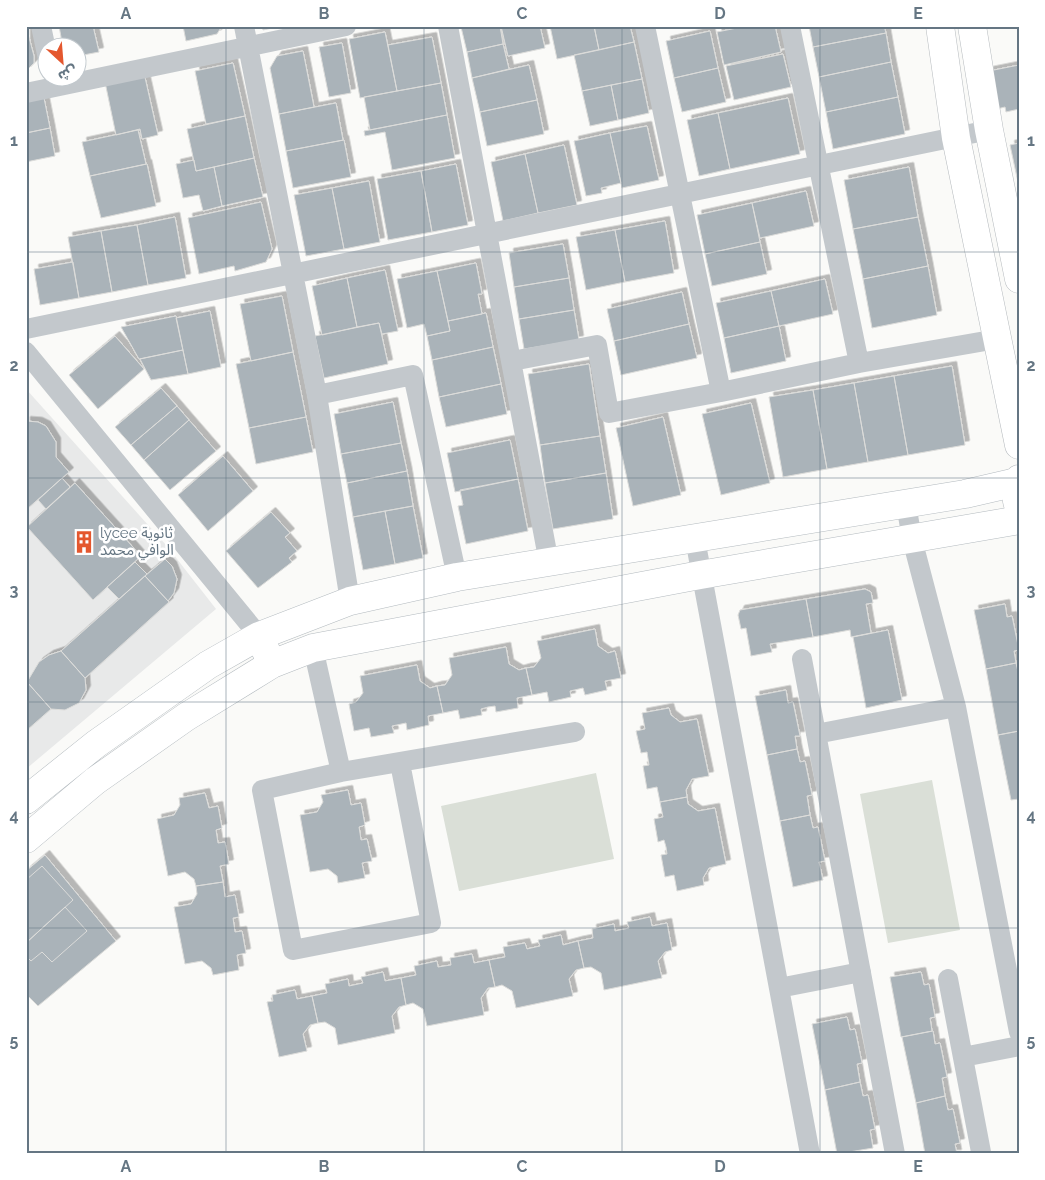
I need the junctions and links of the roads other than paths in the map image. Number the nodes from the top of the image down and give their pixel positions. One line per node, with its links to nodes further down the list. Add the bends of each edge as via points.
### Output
1 (244, 26): 8 (street)
2 (346, 26): 8 (street)
3 (448, 26): 16 (street)
4 (645, 26): 15 (street)
5 (790, 26): 14 (street)
6 (940, 26): 13 (street)
7 (972, 26): 12 (street)
8 (248, 47): 9 (street); 17 (street)
9 (88, 76)
10 (38, 88): 11 (street)
11 (26, 93)
12 (990, 130): 13 (street); 18 (street)
13 (956, 138): 14 (street); 20 (street)
14 (820, 167): 15 (street); 23 (street)
15 (680, 195): 16 (street); 24 (street)
16 (488, 233): 17 (street); 22 (street)
17 (293, 273): 19 (street); 25 (street)
18 (1019, 279)
19 (26, 329)
20 (997, 339): 23 (street); 26 (street)
21 (26, 352): 36 (street)
22 (512, 361): 24 (street, via 597,345 610,413); 32 (street)
23 (859, 363): 24 (street)
24 (721, 392)
25 (317, 395): 34 (street, via 413,375); 35 (street)
26 (1019, 445)
27 (1018, 490): 28 (street)
28 (906, 504): 30 (street); 31 (street)
29 (1019, 520): 31 (street)
30 (695, 539): 32 (street); 33 (street)
31 (912, 539): 33 (street); 41 (street)
32 (549, 563): 34 (street)
33 (700, 575): 37 (street); 51 (street)
34 (457, 577): 35 (street)
35 (350, 601): 36 (street)
36 (259, 636): 39 (street); 40 (street)
37 (314, 648): 39 (street); 46 (street)
38 (802, 659): 44 (street)
39 (272, 664): 42 (street)
40 (170, 690): 42 (street); 47 (street)
41 (956, 706): 44 (street); 52 (street)
42 (186, 717): 48 (street, via 95,781)
43 (575, 732): 45 (street)
44 (816, 734): 49 (street)
45 (400, 763): 46 (street); 46 (street, via 431,923 293,950 262,790)
46 (341, 772)
47 (26, 800)
48 (26, 839)
49 (861, 972): 51 (street); 57 (street)
50 (948, 979): 54 (street)
51 (779, 988): 56 (street)
52 (1019, 1032)
53 (1019, 1046): 54 (street)
54 (963, 1057): 55 (street)
55 (981, 1152)
56 (810, 1154)
57 (896, 1154)

